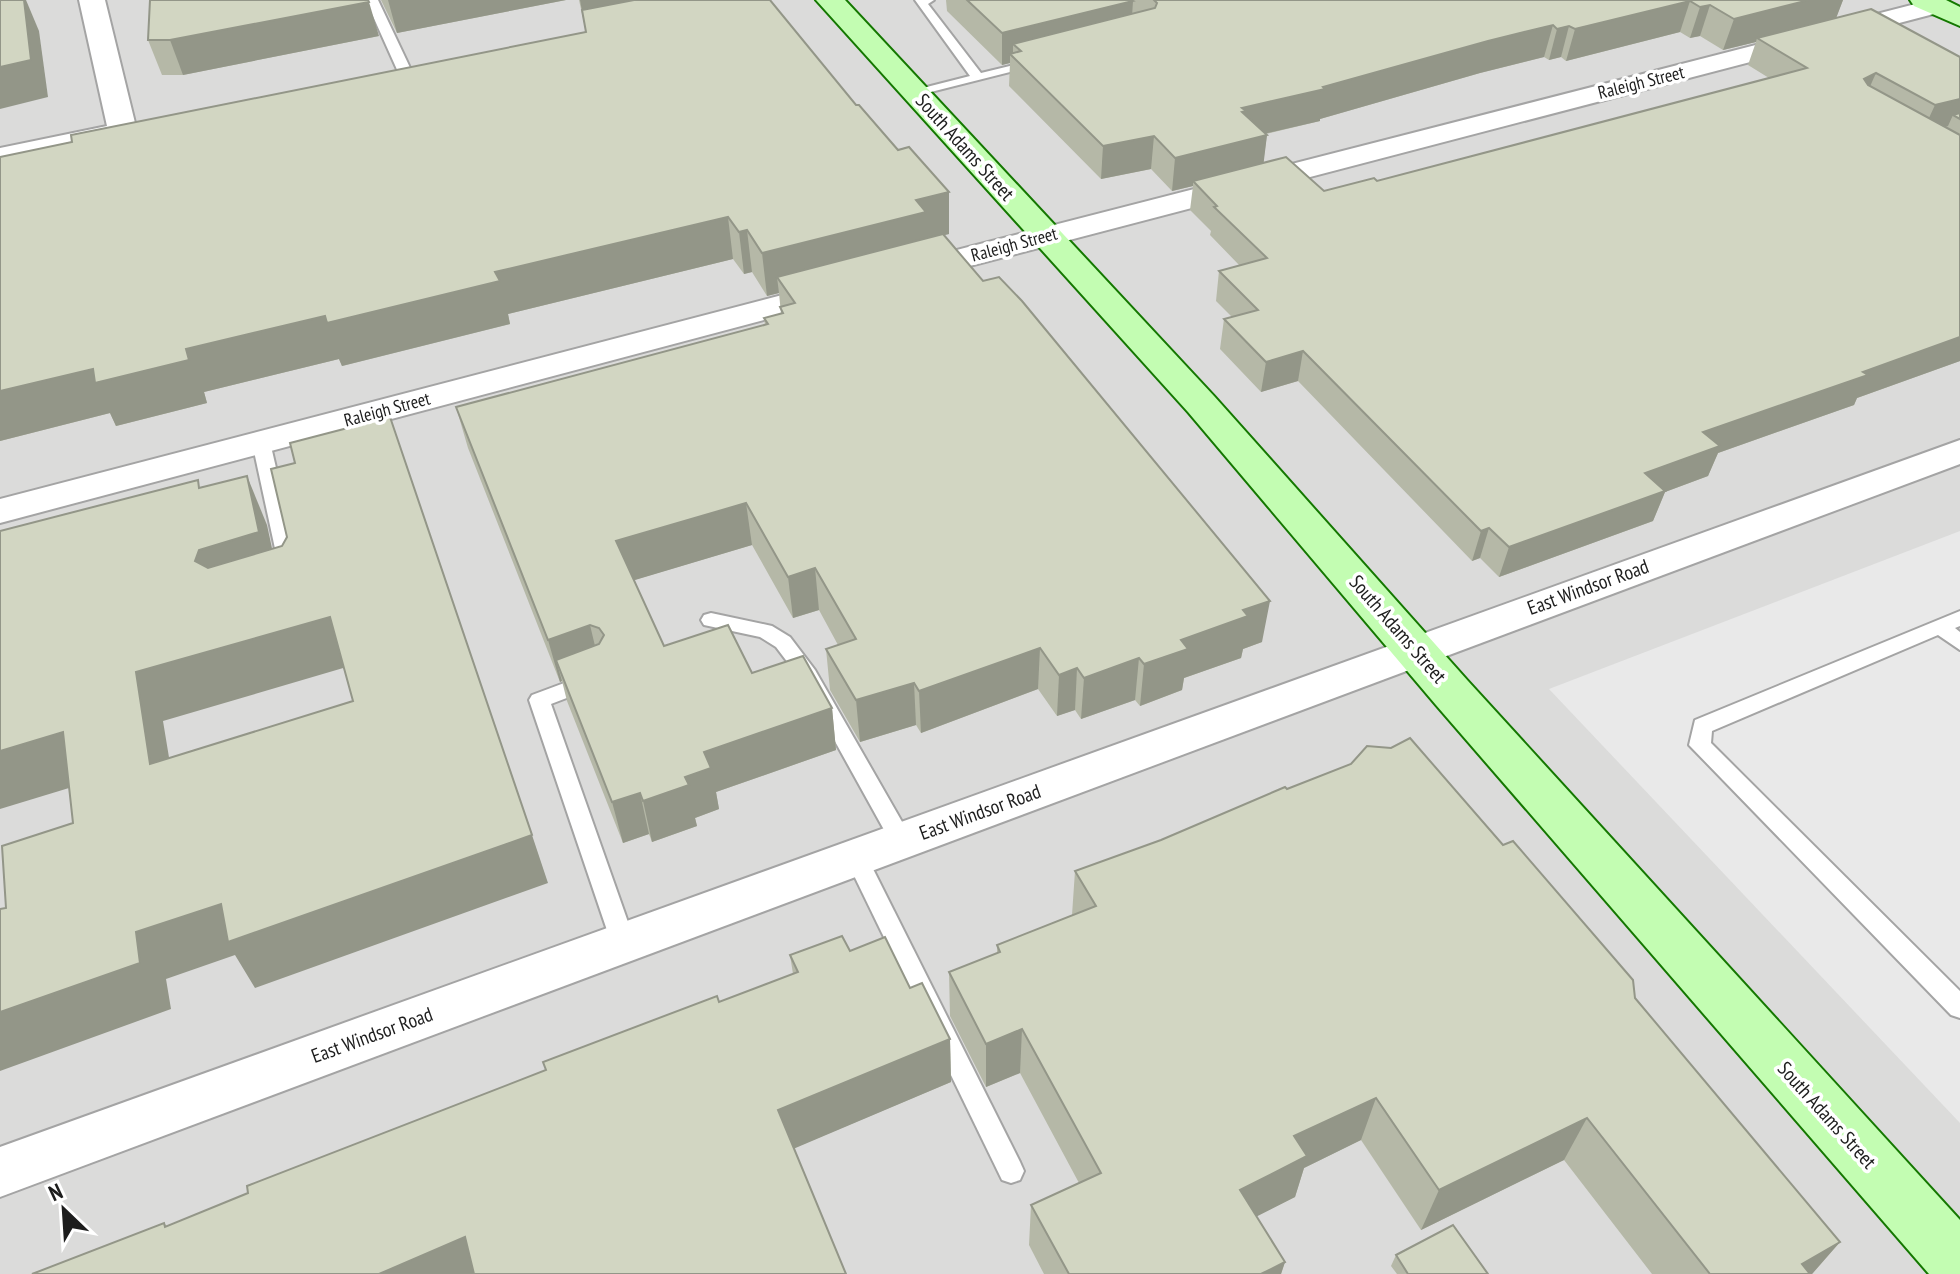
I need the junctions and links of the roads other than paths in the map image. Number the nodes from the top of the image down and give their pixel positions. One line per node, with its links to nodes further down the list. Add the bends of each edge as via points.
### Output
1 (92, 0): 13 (street)
2 (830, 0): 11 (street, South Adams Street)
3 (928, 0): 9 (lane, via 920,2)
4 (1940, 8): 15 (street, Raleigh Street)
5 (326, 9): 8 (lane, via 372,0)
6 (1055, 59): 9 (lane)
7 (437, 68): 8 (street)
8 (406, 74): 10 (street)
9 (978, 78): 11 (lane)
10 (376, 80)
11 (916, 94): 15 (street, South Adams Street)
12 (152, 125): 13 (street)
13 (122, 131): 14 (street)
14 (0, 157)
15 (1046, 236): 16 (street, Raleigh Street); 23 (street, South Adams Street)
16 (261, 442): 18 (street, Raleigh Street); 19 (lane)
17 (1960, 451): 23 (street, East Windsor Road)
18 (0, 511)
19 (294, 587)
20 (711, 620): 25 (lane, via 765,631 783,642 808,675)
21 (1950, 622): 22 (lane); 28 (lane, via 1702,726 1700,745)
22 (1960, 643)
23 (1417, 650): 25 (street, East Windsor Road); 31 (street, South Adams Street)
24 (601, 678): 27 (lane, via 539,700)
25 (901, 840): 26 (street, East Windsor Road)
26 (856, 857): 27 (street, East Windsor Road); 29 (lane)
27 (623, 942): 30 (street, East Windsor Road)
28 (1960, 1007)
29 (1011, 1171)
30 (0, 1172)
31 (1960, 1264)

